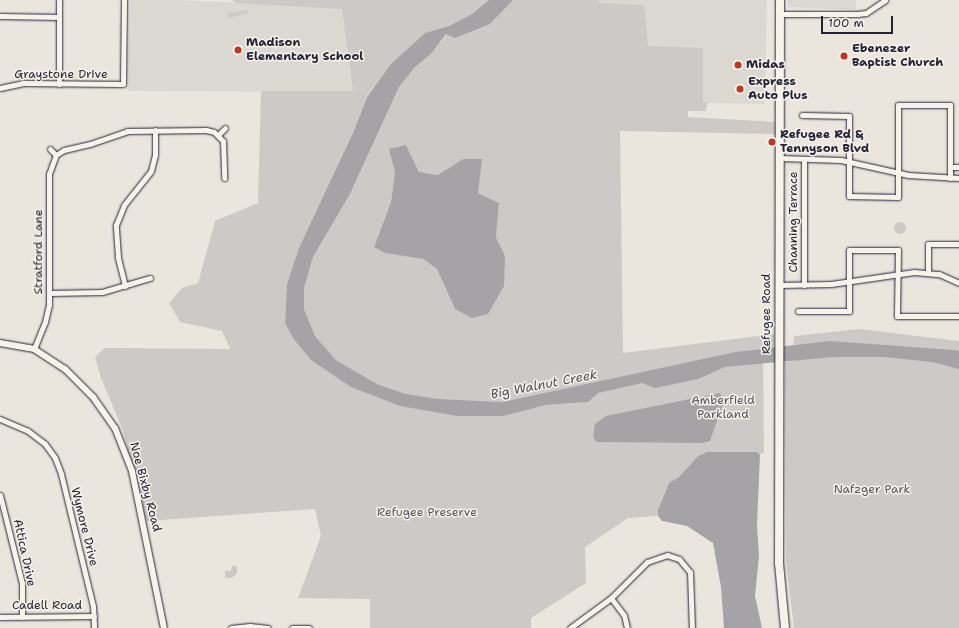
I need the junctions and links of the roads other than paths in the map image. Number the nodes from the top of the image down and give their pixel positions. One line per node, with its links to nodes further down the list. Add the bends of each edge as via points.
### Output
1 (59, 0): 7 (street)
2 (124, 0): 8 (street, Graystone Drive, via 123,84)
3 (780, 0): 5 (main road, Refugee Road)
4 (885, 0): 5 (street, via 866,13)
5 (780, 14): 16 (main road, Refugee Road)
6 (0, 16): 7 (street)
7 (59, 17): 8 (street)
8 (59, 84): 9 (street, Graystone Drive, via 24,83)
9 (0, 88)
10 (802, 115): 18 (street, via 849,116)
11 (225, 128): 13 (street)
12 (155, 130): 13 (street, via 206,130); 15 (street, via 115,133); 33 (street, via 155,156 151,171 124,205 116,225 118,257)
13 (218, 135): 22 (street, via 224,145)
14 (50, 148): 15 (street)
15 (56, 155): 34 (street, Stratford Lane, via 49,174)
16 (780, 158): 17 (street); 31 (main road, Refugee Road)
17 (804, 159): 18 (street); 32 (street, Channing Terrace)
18 (849, 161): 21 (street); 21 (street, via 849,196 898,197)
19 (950, 167): 20 (street); 21 (street, via 950,105 898,105); 23 (street)
20 (959, 167)
21 (898, 172): 23 (street)
22 (224, 178)
23 (950, 178): 24 (street)
24 (959, 178)
25 (959, 244): 27 (street, via 928,244)
26 (898, 272): 27 (street); 30 (street); 30 (street, via 898,250 849,250); 36 (street, via 897,316)
27 (928, 272): 29 (street)
28 (150, 278): 33 (street)
29 (959, 281)
30 (849, 282): 32 (street); 35 (street, via 849,311)
31 (779, 285): 32 (street); 54 (main road, Refugee Road, via 779,563)
32 (804, 285)
33 (126, 286): 34 (street, via 102,292)
34 (50, 293): 38 (street, Stratford Lane, via 45,322)
35 (798, 311)
36 (959, 316)
37 (0, 343): 38 (street, Noe Bixby Road)
38 (34, 349): 46 (street, Noe Bixby Road, via 59,365 82,385 101,407 121,439 132,471)
39 (0, 419): 42 (street, Wymore Drive, via 18,424 52,452 61,474)
40 (0, 495): 44 (street, Attica Drive, via 22,583)
41 (611, 598): 51 (street); 52 (street, via 624,615); 53 (street, via 652,558 665,555 676,558 685,564 691,575)
42 (94, 616): 44 (street, Cadell Road); 45 (street, Wymore Drive)
43 (0, 617): 44 (street, Cadell Road)
44 (22, 617)
45 (94, 628)
46 (164, 628)
47 (231, 628): 48 (street)
48 (268, 628)
49 (292, 628): 50 (street)
50 (309, 628)
51 (570, 628)
52 (627, 628)
53 (692, 628)
54 (785, 628)

